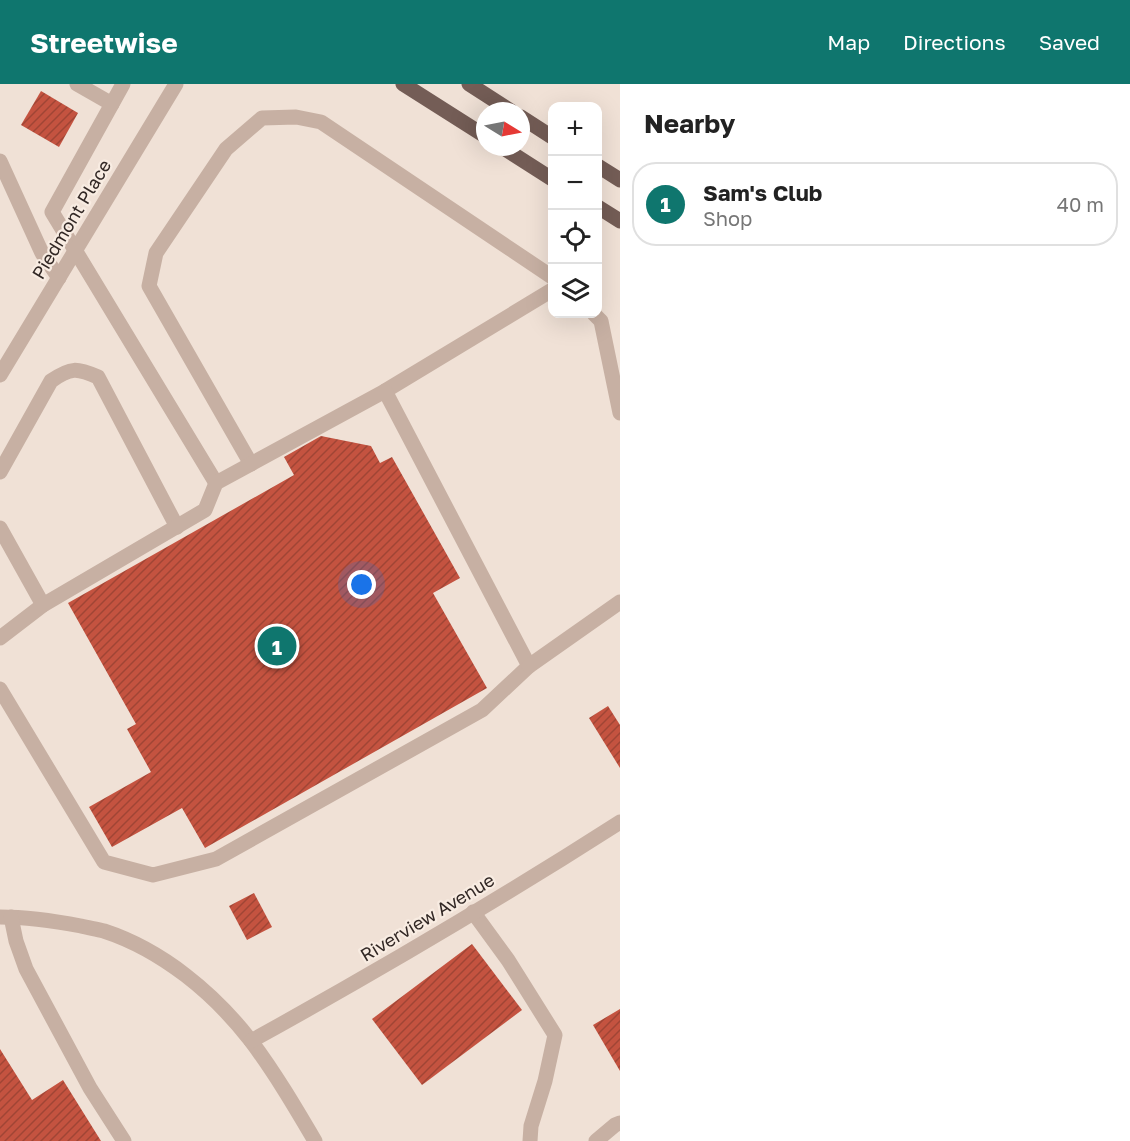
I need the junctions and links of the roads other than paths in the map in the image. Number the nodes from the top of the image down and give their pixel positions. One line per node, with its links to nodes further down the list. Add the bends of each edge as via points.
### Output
1 (77, 84): 6 (street)
2 (97, 84): 6 (street)
3 (176, 84): 18 (street, Piedmont Place)
4 (404, 84): 9 (main road)
5 (469, 84): 7 (main road)
6 (119, 91): 18 (street, via 52,212)
7 (497, 102)
8 (530, 123): 10 (main road)
9 (476, 130)
10 (548, 134)
11 (516, 156): 14 (main road)
12 (0, 161): 20 (street, via 42,253)
13 (602, 169): 15 (main road)
14 (548, 176)
15 (620, 180)
16 (602, 210): 17 (main road)
17 (620, 221)
18 (75, 250): 20 (street, Piedmont Place); 28 (street)
19 (548, 274): 26 (street, via 321,122 296,117 262,118 226,149 213,167 156,253 149,286)
20 (59, 278): 23 (street, Piedmont Place)
21 (548, 292): 24 (street)
22 (598, 318): 25 (street)
23 (0, 375)
24 (385, 391): 26 (street); 34 (street)
25 (620, 413)
26 (251, 464): 28 (street)
27 (0, 472): 29 (street, via 51,381 64,372 80,369 98,377)
28 (216, 483): 29 (street, via 205,510)
29 (177, 526): 32 (street)
30 (0, 528): 32 (street)
31 (620, 602): 34 (street)
32 (43, 605): 33 (street)
33 (0, 638)
34 (529, 666): 35 (street, via 482,710 216,859 153,876 104,862)
35 (0, 690)
36 (620, 822): 37 (street, Riverview Avenue)
37 (473, 912): 39 (street, Riverview Avenue); 43 (street, via 555,1035)
38 (6, 917): 39 (street, via 103,930 136,944 199,987); 41 (street, via 26,969 90,1088)
39 (251, 1041): 42 (street)
40 (620, 1123): 44 (street)
41 (124, 1141)
42 (315, 1141)
43 (530, 1141)
44 (596, 1141)

